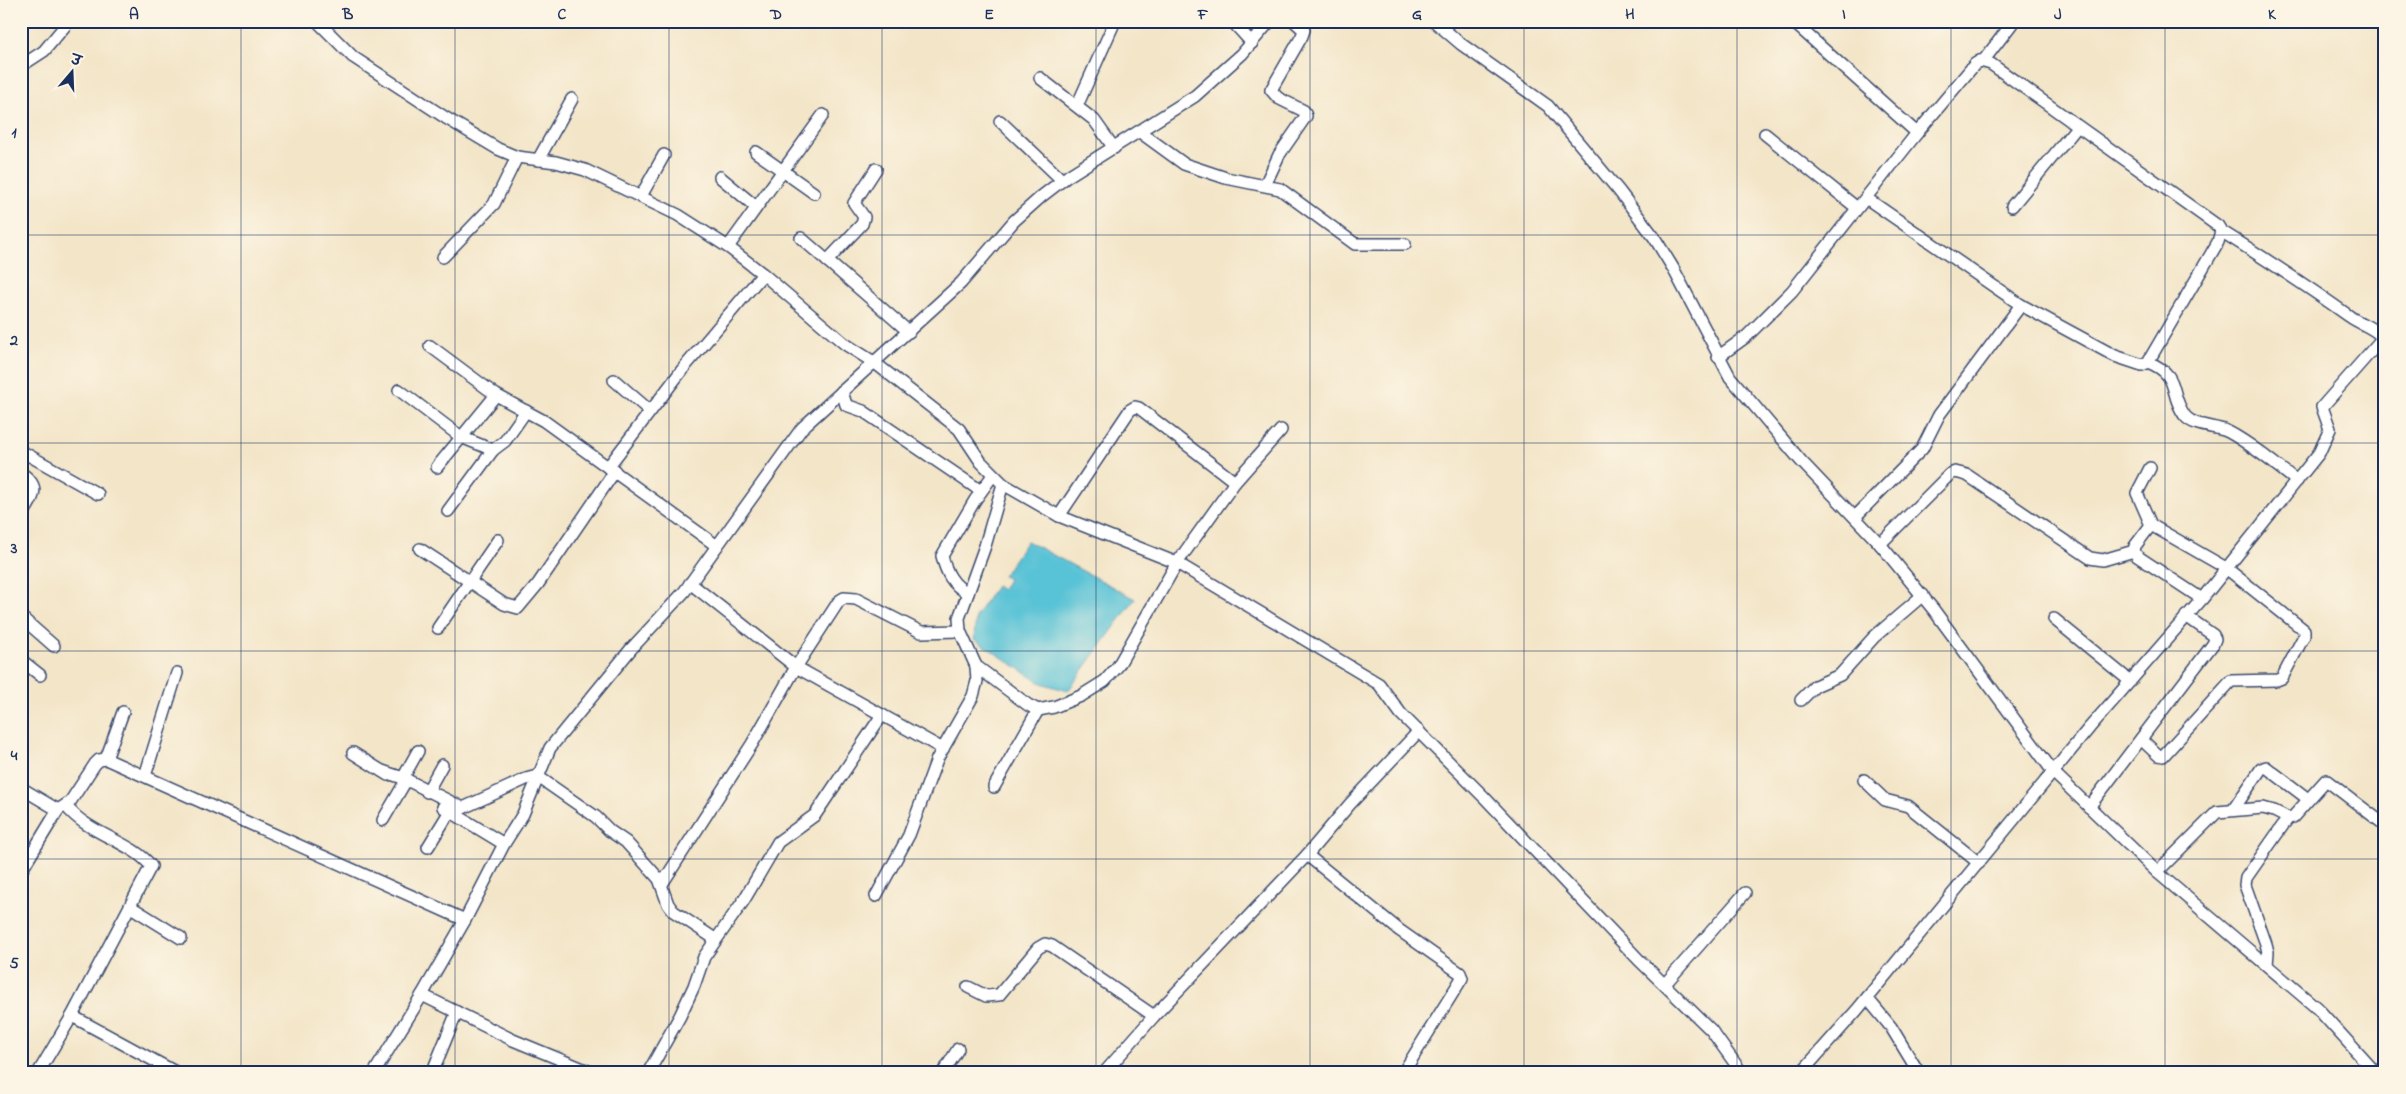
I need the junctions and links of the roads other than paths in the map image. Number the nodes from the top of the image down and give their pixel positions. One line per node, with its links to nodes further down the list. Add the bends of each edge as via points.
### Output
1 (69, 21): 12 (street, via 44,51)
2 (317, 21): 25 (street, via 353,57 446,118)
3 (1115, 21): 15 (street)
4 (1232, 21): 10 (street)
5 (1270, 21): 10 (street)
6 (1294, 21): 31 (street, via 1304,30 1302,36 1271,90 1278,98 1304,110 1306,116)
7 (1434, 21): 48 (street, via 1554,113 1654,237 1674,268)
8 (1792, 21): 20 (street)
9 (2014, 21): 11 (street)
10 (1252, 43): 19 (street, via 1195,96)
11 (1980, 61): 18 (street, via 1991,64); 20 (street)
12 (21, 66)
13 (1040, 78): 15 (street)
14 (572, 99): 26 (street)
15 (1077, 106): 22 (street, via 1094,120)
16 (822, 115): 28 (street)
17 (1000, 121): 30 (street)
18 (2077, 127): 35 (street); 38 (street)
19 (1140, 132): 22 (street); 31 (street, via 1184,164 1226,178)
20 (1917, 133): 34 (street)
21 (1765, 134): 37 (street)
22 (1114, 148): 30 (street)
23 (756, 152): 28 (street)
24 (664, 155): 33 (street)
25 (517, 157): 26 (street); 42 (street, via 494,204)
26 (538, 160): 33 (street, via 585,170)
27 (876, 169): 43 (street, via 854,203 864,217 862,224)
28 (782, 171): 32 (street); 36 (street)
29 (720, 177): 36 (street)
30 (1062, 180): 46 (street, via 1014,221 961,283)
31 (1265, 185): 40 (street, via 1280,189 1347,241 1355,244)
32 (814, 193)
33 (641, 196): 41 (street)
34 (1866, 198): 37 (street); 45 (street)
35 (2012, 206)
36 (756, 207): 41 (street)
37 (1857, 208): 48 (street, via 1777,308)
38 (2221, 231): 49 (street, via 2218,242); 66 (street, via 2381,336 2322,407 2330,429 2319,453)
39 (801, 238): 43 (street)
40 (1405, 244)
41 (728, 247): 44 (street)
42 (443, 257)
43 (827, 261): 46 (street)
44 (763, 274): 50 (street, via 845,344); 56 (street)
45 (2021, 305): 49 (street, via 2116,356 2136,364); 73 (street, via 1939,415 1922,449)
46 (909, 332): 50 (street)
47 (430, 346): 54 (street)
48 (1718, 357): 73 (street, via 1795,454)
49 (2148, 362): 66 (street, via 2168,374 2185,416 2233,435)
50 (875, 363): 53 (street); 65 (street, via 959,429)
51 (614, 380): 56 (street)
52 (399, 390): 58 (street)
53 (842, 391): 69 (street, via 846,405 863,411); 78 (street, via 802,428)
54 (496, 395): 55 (street); 58 (street)
55 (526, 411): 59 (street, via 504,441); 63 (street)
56 (650, 411): 63 (street)
57 (1281, 430): 67 (street)
58 (461, 437): 59 (street); 61 (street)
59 (493, 450): 71 (street)
60 (21, 451): 70 (street)
61 (437, 468)
62 (2150, 468): 75 (street, via 2137,493)
63 (612, 469): 78 (street); 83 (street, via 538,584 518,608 510,607)
64 (21, 473): 74 (street, via 35,485)
65 (993, 476): 68 (street); 69 (street)
66 (2297, 481): 82 (street)
67 (1235, 482): 72 (street, via 1134,407); 81 (street)
68 (1003, 484): 72 (street); 85 (street)
69 (981, 491): 85 (street, via 942,556 952,582)
70 (98, 494)
71 (448, 511)
72 (1059, 516): 81 (street)
73 (1855, 517): 77 (street)
74 (21, 518)
75 (2151, 526): 80 (street); 82 (street)
76 (498, 540): 83 (street)
77 (1880, 544): 80 (street, via 1955,472 1968,475 2090,558 2103,560); 86 (street)
78 (717, 546): 84 (street)
79 (420, 549): 83 (street)
80 (2134, 551): 87 (street)
81 (1176, 563): 101 (street, via 1112,674 1081,696); 104 (street, via 1380,684 1401,714)
82 (2226, 568): 87 (street); 105 (street, via 2304,630 2285,674 2276,680 2236,680 2226,684 2163,756)
83 (469, 581): 91 (street)
84 (690, 583): 96 (street); 113 (street, via 588,699 550,748)
85 (968, 593): 92 (street, via 959,618)
86 (1922, 595): 100 (street, via 1874,637 1840,675 1815,686); 111 (street)
87 (2202, 599): 88 (street)
88 (2186, 616): 99 (street); 105 (street, via 2212,635 2214,644)
89 (21, 617): 93 (street)
90 (2054, 619): 99 (street)
91 (438, 628)
92 (960, 632): 95 (street); 96 (street, via 921,632 856,599 844,598)
93 (54, 646)
94 (21, 660): 98 (street)
95 (976, 666): 101 (street); 106 (street, via 973,696)
96 (796, 667): 103 (street); 133 (street, via 752,744)
97 (178, 673): 112 (street)
98 (40, 675)
99 (2130, 681): 111 (street)
100 (1801, 700)
101 (1038, 710): 116 (street)
102 (123, 712): 109 (street)
103 (882, 715): 106 (street); 139 (street, via 815,815 778,842 744,900)
104 (1419, 731): 129 (street); 141 (street)
105 (2141, 739): 120 (street)
106 (943, 749): 135 (street, via 910,835)
107 (418, 751): 115 (street)
108 (353, 753): 115 (street)
109 (106, 759): 112 (street); 121 (street, via 95,764)
110 (442, 765): 118 (street)
111 (2054, 773): 120 (street); 130 (street)
112 (145, 776): 137 (street)
113 (537, 776): 118 (street, via 463,808); 127 (street, via 523,814); 133 (street, via 626,842)
114 (1864, 780): 130 (street, via 1885,800 1908,806)
115 (403, 781): 118 (street); 123 (street); 125 (street)
116 (994, 787)
117 (21, 788): 121 (street)
118 (428, 792)
119 (2308, 799): 122 (street, via 2266,767 2261,769); 124 (street, via 2293,817); 126 (street, via 2326,780)
120 (2089, 807): 132 (street)
121 (62, 808): 131 (street); 136 (street, via 142,857 151,866)
122 (2233, 810): 124 (street, via 2270,809); 132 (street, via 2218,812)
123 (450, 811): 127 (street); 128 (street)
124 (2288, 818): 140 (street, via 2246,878 2268,952)
125 (383, 820)
126 (2385, 825)
127 (504, 844): 137 (street)
128 (428, 847)
129 (1306, 855): 147 (street); 159 (street, via 1460,973 1462,978)
130 (1979, 863): 144 (street)
131 (21, 871)
132 (2157, 872): 140 (street)
133 (662, 884): 139 (street, via 672,911)
134 (1745, 892): 141 (street)
135 (876, 896)
136 (131, 907): 138 (street); 146 (street)
137 (465, 920): 143 (street)
138 (181, 938)
139 (715, 939): 156 (street, via 704,957 680,1016)
140 (2266, 965): 163 (street, via 2318,1009)
141 (1665, 984): 160 (street, via 1711,1030)
142 (968, 987): 147 (street, via 986,996 999,995 1038,948 1045,944)
143 (422, 996): 145 (street); 153 (street)
144 (1867, 998): 161 (street); 162 (street, via 1891,1027)
145 (457, 1012): 154 (street); 155 (street, via 513,1040)
146 (72, 1016): 151 (street); 152 (street)
147 (1154, 1016): 158 (street)
148 (958, 1049): 157 (street)
149 (21, 1071): 150 (street)
150 (25, 1073)
151 (38, 1073)
152 (177, 1073)
153 (374, 1073)
154 (432, 1073)
155 (593, 1073)
156 (648, 1073)
157 (943, 1073)
158 (1104, 1073)
159 (1403, 1073)
160 (1742, 1073)
161 (1801, 1073)
162 (1919, 1073)
163 (2376, 1073)

